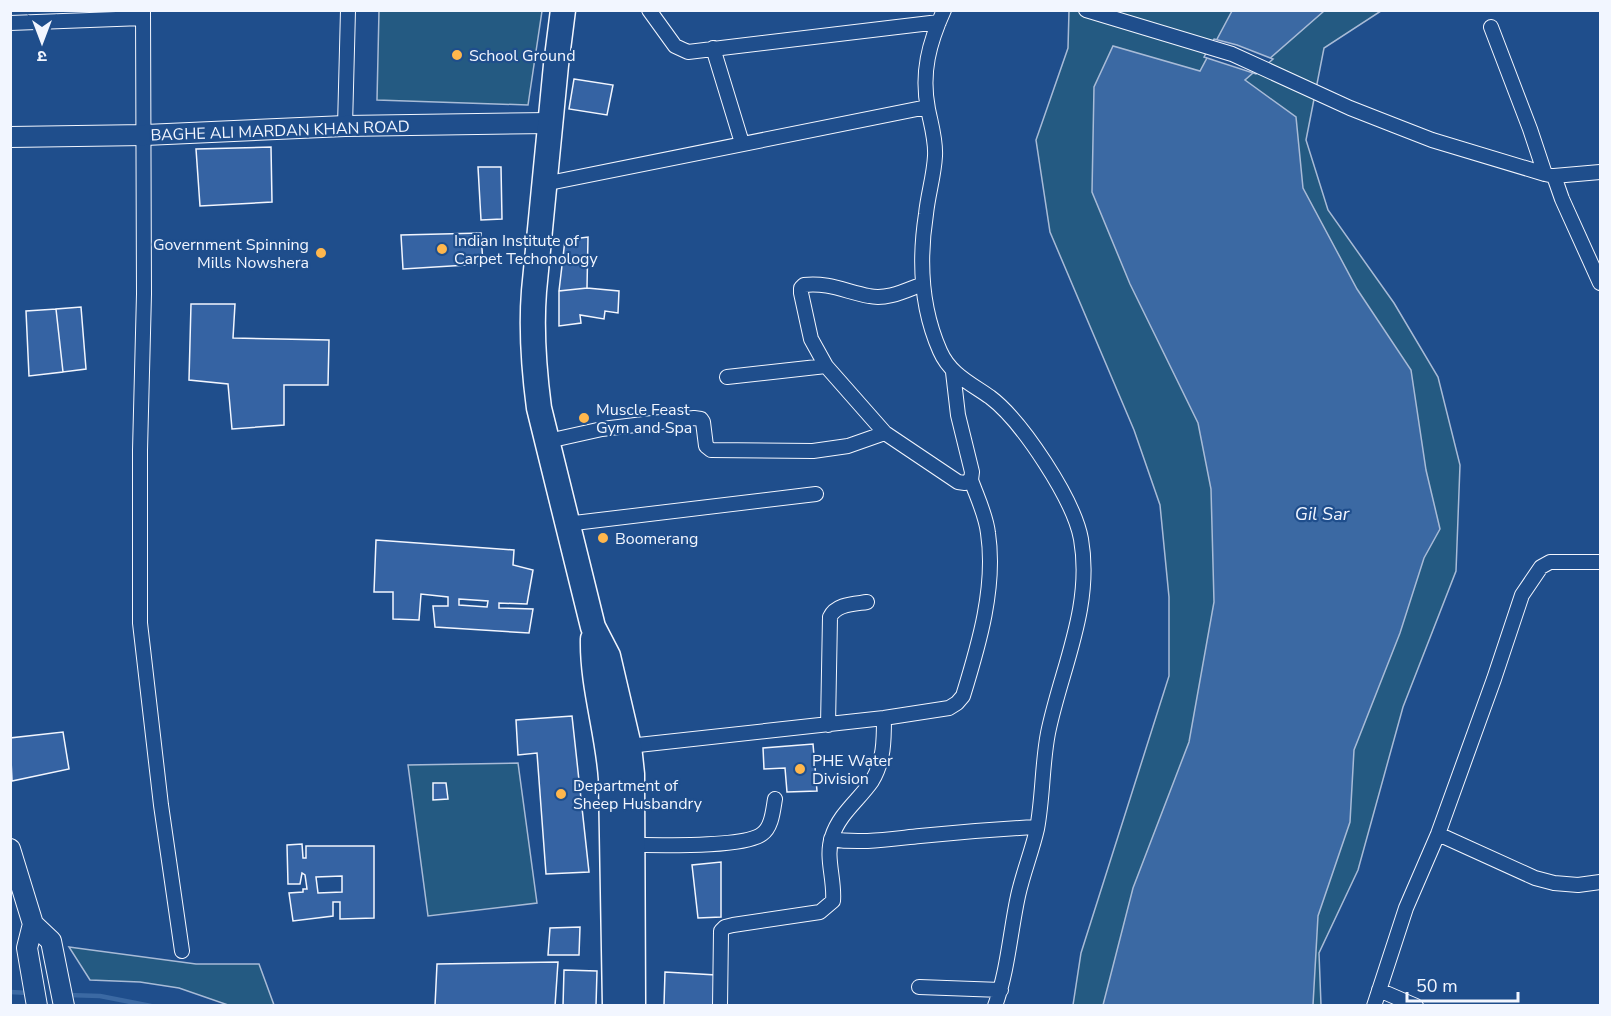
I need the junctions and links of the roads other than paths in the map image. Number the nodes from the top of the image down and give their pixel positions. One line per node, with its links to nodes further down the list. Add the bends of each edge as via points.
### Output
1 (348, 10): 12 (street)
2 (563, 10): 11 (highway)
3 (649, 10): 9 (street, via 681,50)
4 (1086, 10): 17 (street, via 1232,54 1432,140)
5 (143, 14): 7 (street); 13 (street)
6 (942, 16): 9 (street); 10 (street, via 930,41)
7 (10, 23)
8 (1491, 27): 17 (street)
9 (713, 48): 15 (street)
10 (927, 107): 15 (street); 20 (street, via 935,153 922,243)
11 (550, 123): 12 (main road, BAGHE ALI MARDAN KHAN ROAD); 18 (highway)
12 (345, 126): 13 (main road, BAGHE ALI MARDAN KHAN ROAD)
13 (145, 135): 14 (main road, BAGHE ALI MARDAN KHAN ROAD); 44 (street, via 140,623)
14 (10, 137)
15 (742, 143): 18 (street)
16 (1600, 172): 17 (street)
17 (1550, 175): 19 (street)
18 (544, 184): 25 (highway, via 532,318 535,383)
19 (1600, 283)
20 (923, 284): 21 (street, via 879,297 812,284 801,288 811,339); 22 (street, via 940,353)
21 (826, 366): 23 (street); 24 (street)
22 (953, 372): 26 (street, via 958,415 972,472); 36 (street, via 990,397 1016,424 1064,493 1080,537 1084,560 1079,615 1048,736)
23 (727, 377)
24 (885, 433): 25 (street, via 848,446 813,451 711,450 706,446 703,422 694,417 602,429); 26 (street, via 958,482)
25 (548, 441): 28 (highway)
26 (970, 480): 32 (street, via 988,530 991,556 980,642 963,696 949,708)
27 (816, 494): 28 (street)
28 (566, 524): 31 (highway)
29 (1600, 562): 37 (street, via 1550,562 1532,577 1522,595)
30 (867, 602): 33 (street, via 837,608 830,617)
31 (593, 627): 34 (highway, via 609,656); 42 (highway, via 592,658 609,749)
32 (884, 718): 33 (street); 38 (street, via 881,761 872,781)
33 (828, 725): 34 (street)
34 (630, 746): 39 (highway)
35 (775, 799): 39 (street, via 764,833 750,840)
36 (1037, 827): 38 (street, via 847,842); 46 (street, via 1018,895)
37 (1438, 834): 41 (street, via 1534,878 1578,885); 47 (street, via 1406,908)
38 (831, 838): 52 (street, via 834,893 827,908 733,925 721,931)
39 (632, 845): 42 (highway)
40 (10, 849): 43 (main road)
41 (1600, 882)
42 (624, 912): 50 (highway); 51 (highway)
43 (33, 924): 48 (main road, via 27,948); 49 (main road, via 51,941)
44 (182, 951)
45 (919, 987): 46 (street)
46 (1001, 990): 53 (street)
47 (1379, 990): 54 (street); 55 (street)
48 (37, 1005)
49 (64, 1005)
50 (615, 1005)
51 (633, 1005)
52 (720, 1005)
53 (995, 1005)
54 (1374, 1005)
55 (1416, 1005)

